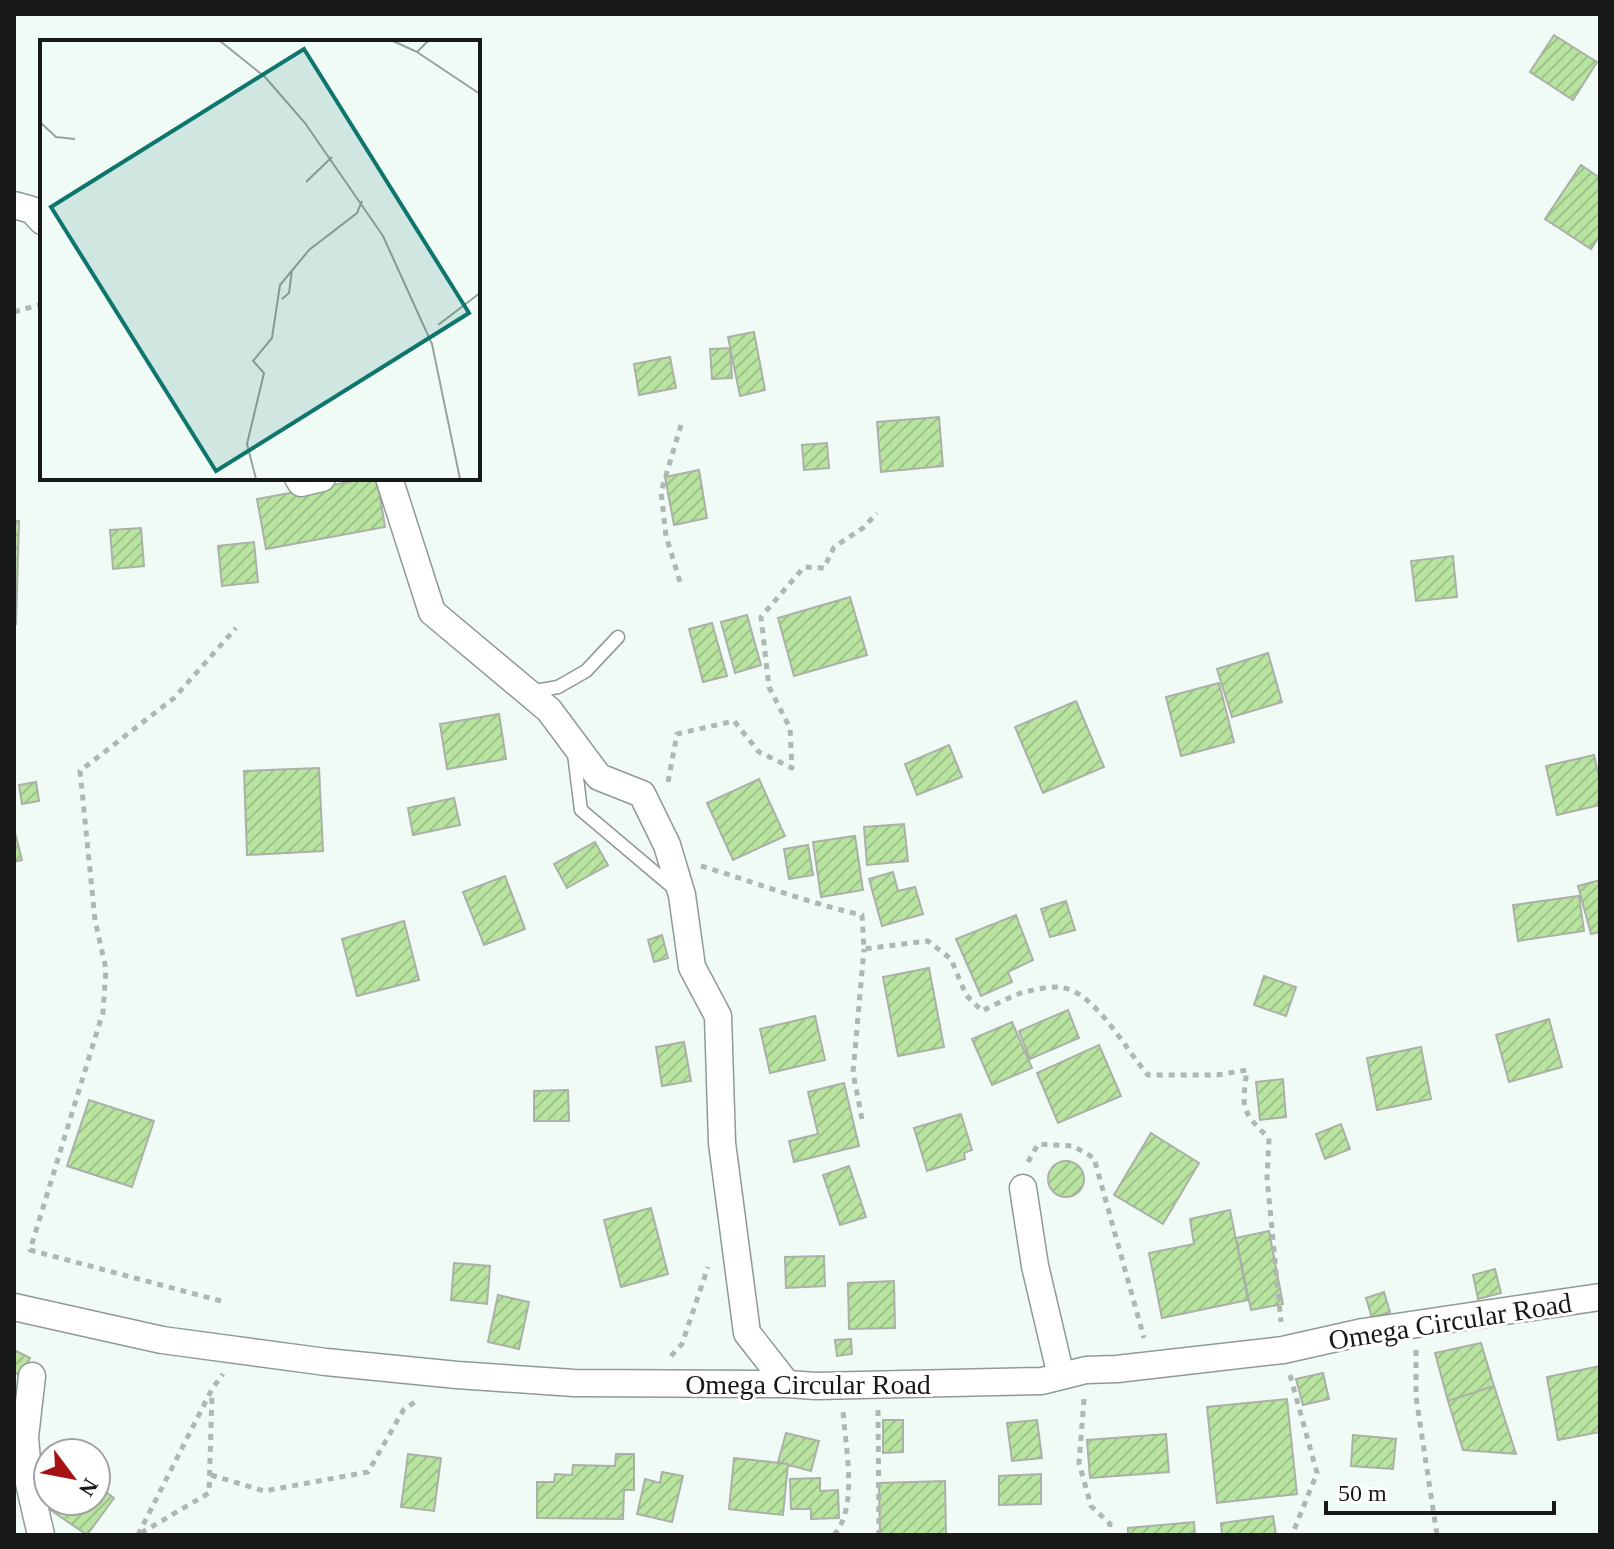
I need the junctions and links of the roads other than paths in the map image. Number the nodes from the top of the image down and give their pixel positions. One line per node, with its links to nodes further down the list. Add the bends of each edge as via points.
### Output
1 (14, 205): 2 (street, via 32,210)
2 (40, 219)
3 (390, 480): 5 (street, via 432,612)
4 (618, 637): 5 (lane, via 586,671 558,687)
5 (527, 692): 6 (street, via 549,710)
6 (573, 743): 7 (street, via 599,777 642,794 667,845); 7 (lane, via 581,810)
7 (682, 895): 13 (street, via 692,967 718,1016 722,1143 747,1333)
8 (1023, 1188): 12 (street)
9 (1600, 1297): 12 (street, Omega Circular Road, via 1363,1332 1283,1350)
10 (14, 1307): 13 (street, Omega Circular Road, via 162,1340 457,1375 646,1385)
11 (32, 1376): 14 (street, via 25,1437)
12 (1061, 1376): 13 (street, Omega Circular Road, via 1042,1381)
13 (787, 1384)
14 (41, 1535)

